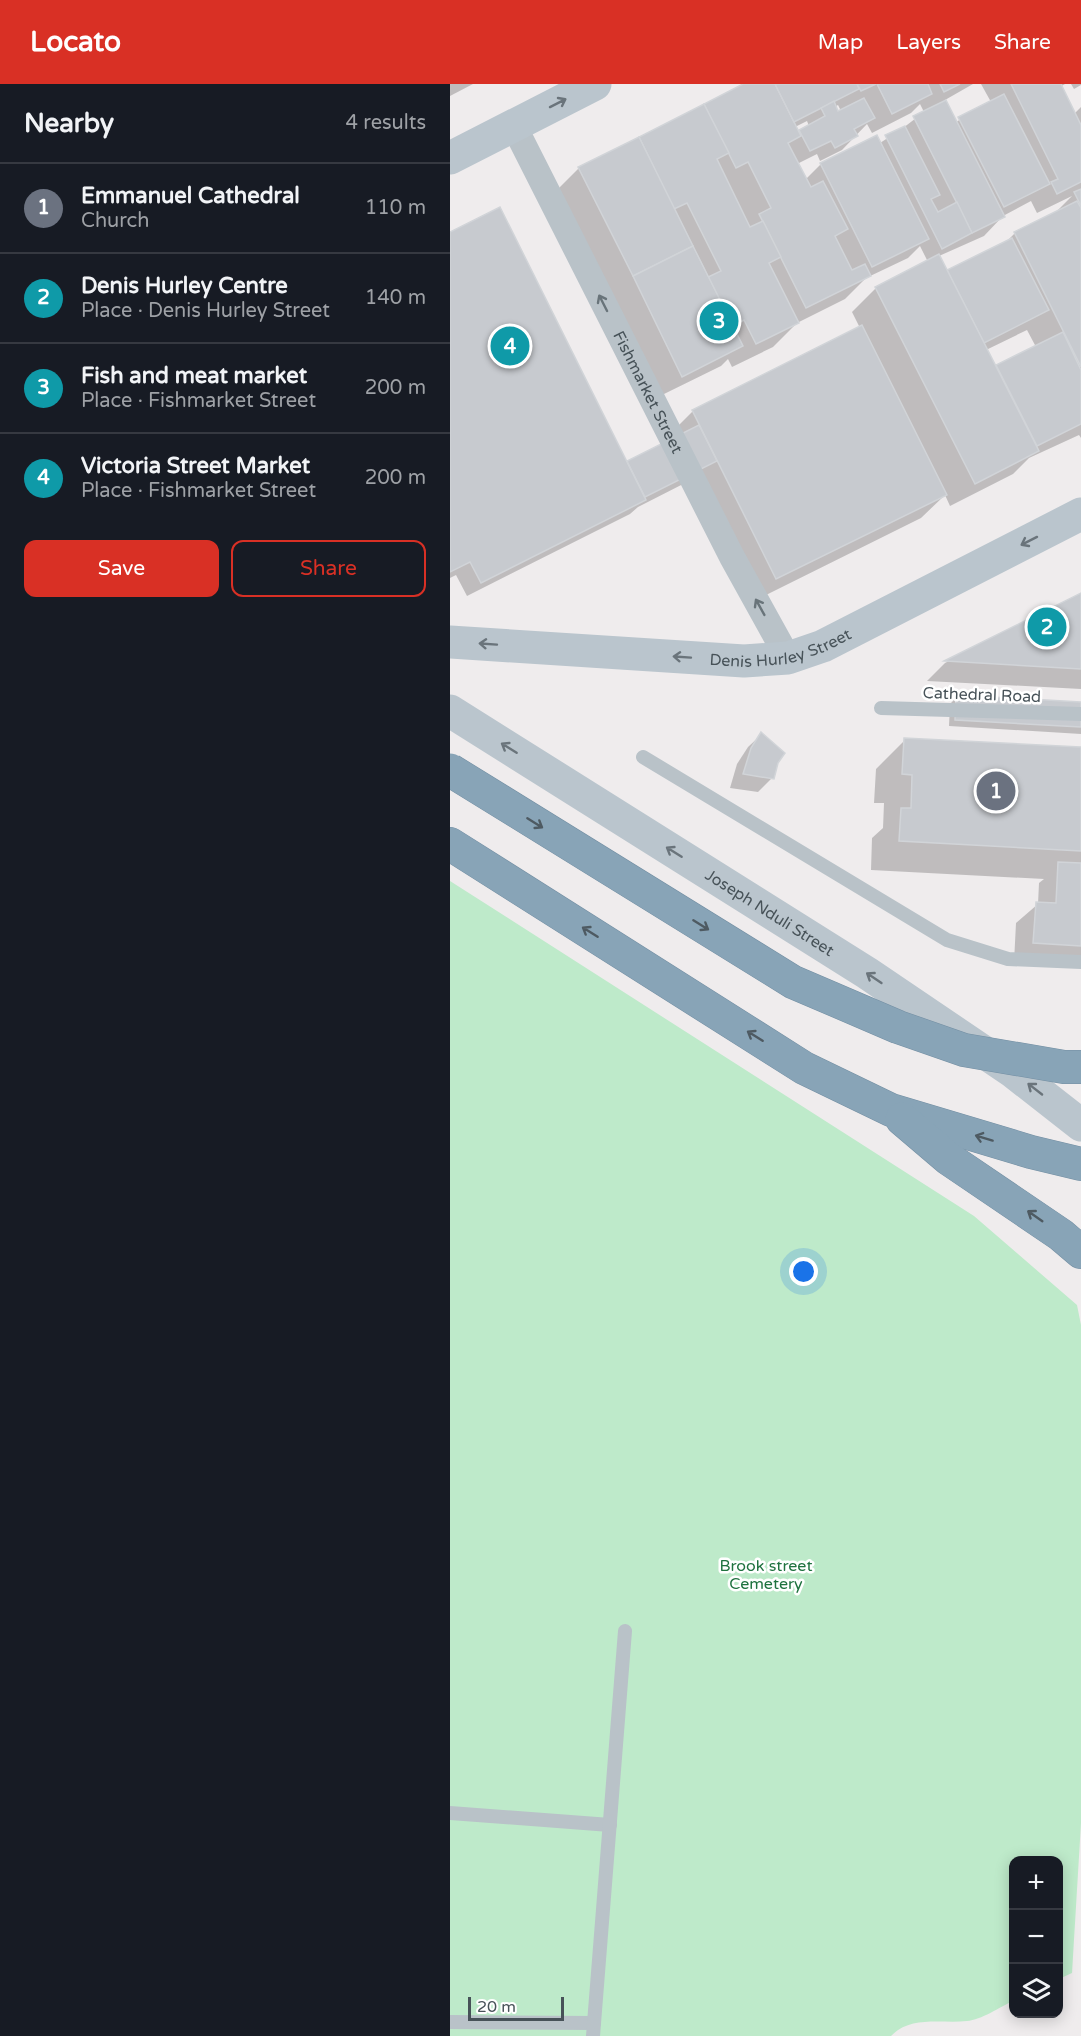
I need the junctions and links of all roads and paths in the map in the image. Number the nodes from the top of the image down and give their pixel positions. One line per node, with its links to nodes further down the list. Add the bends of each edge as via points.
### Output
1 (595, 84): 2 (street, one-way to 1)
2 (514, 126): 3 (street); 6 (street, Fishmarket Street, one-way to 2, via 732,556)
3 (450, 158)
4 (1081, 514): 6 (street, Denis Hurley Street, one-way to 6, via 823,646)
5 (450, 642): 6 (street, Denis Hurley Street, one-way to 5, via 744,661)
6 (788, 658)
7 (881, 708): 9 (lane, Cathedral Road)
8 (450, 711): 16 (street, Joseph Nduli Street, one-way to 8, via 1012,1071 867,973)
9 (1081, 714)
10 (643, 757): 13 (lane, via 947,940 1008,959)
11 (450, 770): 14 (highway, one-way to 14, bridge, via 793,982 898,1027 964,1050)
12 (450, 844): 15 (highway, one-way to 12, via 804,1068)
13 (1081, 962)
14 (1081, 1067)
15 (891, 1110): 17 (highway, one-way to 15); 18 (highway, one-way to 15, via 949,1159)
16 (1081, 1125)
17 (1081, 1164)
18 (1081, 1252)
19 (625, 1631): 21 (lane)
20 (450, 1813): 21 (lane)
21 (610, 1825): 23 (lane)
22 (450, 2022): 23 (lane)
23 (593, 2029)

